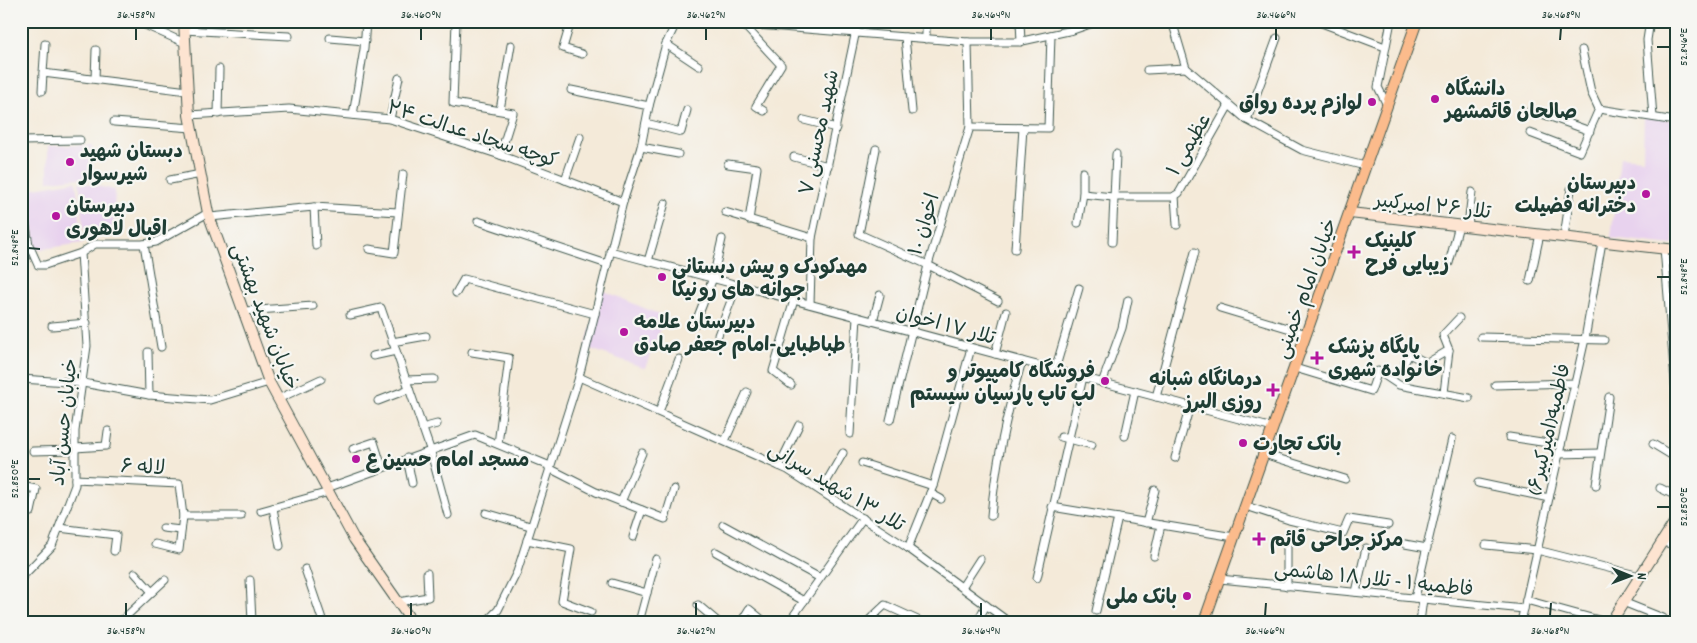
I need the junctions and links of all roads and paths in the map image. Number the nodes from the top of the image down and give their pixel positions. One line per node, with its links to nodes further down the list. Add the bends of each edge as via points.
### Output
1 (136, 21): 26 (street)
2 (366, 21): 25 (street)
3 (456, 21): 50 (street, via 453,103)
4 (571, 21): 35 (street, via 563,48)
5 (677, 21): 30 (street)
6 (858, 21): 18 (street, شهید محسنی ۷)
7 (926, 21): 23 (street)
8 (1020, 21): 28 (street)
9 (1099, 21): 19 (street)
10 (1172, 21): 37 (street)
11 (1391, 21): 32 (street)
12 (1417, 21): 47 (main road, خیابان امام خمینی)
13 (1650, 21): 58 (street, via 1647,40)
14 (1320, 22): 32 (street)
15 (741, 23): 16 (street); 53 (street, via 781,65 756,106)
16 (798, 25): 18 (street)
17 (184, 26): 20 (street); 26 (main road, خیابان شهید بهشتی)
18 (856, 34): 21 (street); 67 (street, شهید محسنی ۷)
19 (1051, 35): 28 (street); 68 (street, via 1048,128)
20 (289, 36)
21 (904, 37): 23 (street); 54 (street)
22 (330, 38): 25 (street)
23 (926, 38): 27 (street)
24 (1277, 38): 61 (street)
25 (365, 41): 57 (street)
26 (185, 42): 45 (main road, خیابان شهید بهشتی)
27 (968, 42): 28 (street); 65 (street, اخوان ۱۰)
28 (1021, 42)
29 (45, 44): 40 (street)
30 (666, 44): 36 (street); 48 (street)
31 (511, 46): 50 (street)
32 (1385, 47): 47 (street, via 1378,87)
33 (96, 50): 42 (street)
34 (1582, 50): 49 (street, via 1590,92)
35 (582, 54)
36 (699, 66)
37 (1186, 68): 39 (street); 46 (street)
38 (219, 70): 55 (street)
39 (1147, 70)
40 (43, 73): 42 (street); 44 (street)
41 (399, 78): 59 (street)
42 (95, 79): 45 (street)
43 (571, 90): 48 (street)
44 (42, 91)
45 (188, 91): 56 (main road, خیابان شهید بهشتی)
46 (1229, 105): 61 (street); 92 (street, عظیمی ۱)
47 (1387, 105): 82 (main road, خیابان امام خمینی)
48 (649, 106): 64 (street)
49 (1600, 108): 58 (street); 69 (street)
50 (500, 110): 78 (street, via 512,113)
51 (687, 110): 64 (street, via 682,132)
52 (1531, 110): 69 (street)
53 (764, 111)
54 (912, 111)
55 (218, 114): 56 (street, کوچه سجاد عدالت ۲۴); 57 (street, کوچه سجاد عدالت ۲۴, via 289,110)
56 (189, 115): 66 (main road, خیابان شهید بهشتی)
57 (353, 116): 59 (street, کوچه سجاد عدالت ۲۴)
58 (1653, 117): 62 (street)
59 (390, 119): 78 (street, کوچه سجاد عدالت ۲۴)
60 (804, 120): 67 (street)
61 (1246, 120): 82 (street, via 1302,150)
62 (1676, 121)
63 (114, 122): 66 (street)
64 (646, 123): 74 (street)
65 (970, 127): 68 (street); 125 (street, اخوان ۱۰)
66 (192, 128): 84 (main road, خیابان شهید بهشتی)
67 (836, 128): 81 (street, شهید محسنی ۷)
68 (1023, 128): 117 (street)
69 (1590, 131): 70 (street, via 1580,152)
70 (1530, 133)
71 (580, 137): 87 (street)
72 (80, 140): 73 (street)
73 (21, 141)
74 (641, 147): 76 (street); 94 (street)
75 (876, 149): 125 (street, via 859,234)
76 (678, 154)
77 (1116, 154): 93 (street)
78 (500, 155): 87 (street, کوچه سجاد عدالت ۲۴)
79 (794, 157): 81 (street)
80 (728, 164): 102 (street, via 757,168)
81 (828, 166): 108 (street, شهید محسنی ۷)
82 (1365, 166): 99 (main road, خیابان امام خمینی)
83 (1083, 172): 90 (street)
84 (201, 174): 86 (street); 100 (main road, خیابان شهید بهشتی)
85 (403, 174): 97 (street)
86 (170, 180)
87 (565, 180): 94 (street, کوچه سجاد عدالت ۲۴)
88 (1571, 189): 107 (street)
89 (1472, 192): 105 (street)
90 (1083, 194): 93 (street, عظیمی ۱); 103 (street)
91 (21, 195): 113 (street)
92 (1175, 196): 93 (street, عظیمی ۱); 104 (street)
93 (1113, 197): 110 (street)
94 (623, 202): 119 (street)
95 (665, 203): 122 (street)
96 (314, 207): 97 (street); 100 (street); 114 (street)
97 (398, 212): 115 (street, via 394,253)
98 (724, 212): 102 (street)
99 (1350, 213): 105 (main road, تلار ۲۶ امیرکبیر); 149 (main road, خیابان امام خمینی)
100 (209, 215): 112 (street, via 156,242); 138 (main road, خیابان شهید بهشتی)
101 (478, 220): 123 (street)
102 (749, 220): 108 (street)
103 (1078, 223)
104 (1177, 225)
105 (1463, 226): 106 (main road, تلار ۲۶ امیرکبیر); 124 (street)
106 (1540, 234): 107 (main road, تلار ۲۶ امیرکبیر); 127 (street)
107 (1564, 237): 111 (main road, تلار ۲۶ امیرکبیر)
108 (812, 238): 135 (street, شهید محسنی ۷)
109 (722, 239): 126 (street)
110 (1112, 242)
111 (1602, 242): 116 (main road, تلار ۲۶ امیرکبیر); 153 (street, فاطمیه(امیرکبیر۶))
112 (144, 244): 121 (street, via 101,243); 156 (street)
113 (25, 245): 121 (street, via 38,265)
114 (316, 246)
115 (369, 248)
116 (1664, 248): 118 (main road, تلار ۲۶ امیرکبیر); 185 (street)
117 (1015, 250)
118 (1676, 250)
119 (610, 251): 122 (street, تلار ۱۷ اخوان); 123 (street)
120 (1195, 252): 188 (street)
121 (81, 253): 145 (street, خیابان حسن آباد)
122 (648, 261): 126 (street, تلار ۱۷ اخوان)
123 (607, 264): 140 (street)
124 (1449, 264)
125 (928, 265): 134 (street); 148 (street, اخوان ۱۰)
126 (713, 278): 128 (street, تلار ۱۷ اخوان); 146 (street)
127 (1530, 281)
128 (737, 285): 132 (street, تلار ۱۷ اخوان); 150 (street)
129 (1079, 288): 168 (street)
130 (456, 293): 140 (street, via 464,279)
131 (880, 295): 144 (street)
132 (794, 300): 135 (street, تلار ۱۷ اخوان); 180 (street, via 773,371)
133 (1128, 300): 177 (street, via 1122,328)
134 (998, 301)
135 (810, 304): 142 (street, تلار ۱۷ اخوان)
136 (313, 306): 138 (street)
137 (1220, 308): 149 (street)
138 (244, 311): 175 (main road, خیابان شهید بهشتی)
139 (1006, 312): 162 (street)
140 (595, 314): 169 (street)
141 (350, 315): 155 (street, via 381,308)
142 (857, 317): 144 (street, تلار ۱۷ اخوان); 200 (street)
143 (1460, 318): 158 (street, via 1443,335)
144 (873, 321): 148 (street, تلار ۱۷ اخوان)
145 (87, 322): 147 (street); 176 (street, خیابان حسن آباد)
146 (694, 324)
147 (52, 326)
148 (911, 331): 157 (street, تلار ۱۷ اخوان); 194 (street, اخوان ۱۰)
149 (1307, 334): 167 (main road, خیابان امام خمینی)
150 (718, 335)
151 (426, 336): 155 (street)
152 (1481, 337): 153 (street)
153 (1585, 340): 154 (street); 178 (street, فاطمیه(امیرکبیر۶))
154 (1604, 340)
155 (392, 342): 159 (street)
156 (161, 346)
157 (971, 348): 162 (street, تلار ۱۷ اخوان); 232 (street)
158 (1449, 350): 166 (street, via 1427,363 1409,354); 184 (street)
159 (396, 351): 163 (street); 174 (street)
160 (148, 352): 186 (street)
161 (472, 352): 206 (street, via 509,358)
162 (995, 354): 165 (street, تلار ۱۷ اخوان)
163 (373, 356)
164 (679, 359): 193 (street)
165 (1022, 361): 168 (street, تلار ۱۷ اخوان); 253 (street, via 1005,417)
166 (1405, 362)
167 (1295, 368): 184 (street, via 1371,391 1378,371 1399,385); 198 (main road, خیابان امام خمینی)
168 (1055, 370): 170 (street, تلار ۱۷ اخوان)
169 (579, 377): 193 (street, تلار ۱۳ شهید سرانی); 225 (street)
170 (1083, 377): 177 (street, تلار ۱۷ اخوان); 203 (street)
171 (21, 379): 176 (street)
172 (321, 379): 190 (street)
173 (434, 379): 174 (street)
174 (406, 380): 181 (street)
175 (269, 382): 186 (street, via 210,400); 190 (main road, خیابان شهید بهشتی)
176 (82, 383): 186 (street); 210 (street, خیابان حسن آباد)
177 (1102, 383): 182 (street, تلار ۱۷ اخوان)
178 (1575, 383): 179 (street); 209 (street, فاطمیه(امیرکبیر۶))
179 (1495, 384)
180 (791, 385)
181 (409, 389): 191 (street); 197 (street)
182 (1135, 391): 188 (street, تلار ۱۷ اخوان); 201 (street)
183 (747, 392): 205 (street)
184 (1444, 393): 189 (street)
185 (1676, 394)
186 (149, 395)
187 (1609, 396): 215 (street)
188 (1156, 397): 192 (street, تلار ۱۷ اخوان)
189 (1469, 398)
190 (278, 399): 235 (main road, خیابان شهید بهشتی)
191 (378, 401)
192 (1190, 406): 198 (street, تلار ۱۷ اخوان); 220 (street)
193 (659, 412): 205 (street, تلار ۱۳ شهید سرانی)
194 (890, 420)
195 (437, 424): 197 (street)
196 (799, 425): 223 (street)
197 (422, 428): 212 (street)
198 (1273, 428): 217 (main road, خیابان امام خمینی)
199 (108, 431): 210 (street, via 106,446)
200 (850, 434)
201 (1125, 436)
202 (1508, 437): 209 (street)
203 (1064, 438): 208 (street); 244 (street)
204 (1452, 439): 277 (street)
205 (725, 441): 223 (street, تلار ۱۳ شهید سرانی)
206 (498, 444): 212 (street, via 475,434); 225 (street)
207 (1653, 444): 221 (street)
208 (1092, 445)
209 (1561, 445): 218 (street, فاطمیه(امیرکبیر۶))
210 (75, 449): 213 (street); 226 (street, خیابان حسن آباد)
211 (353, 449): 224 (street, via 374,442)
212 (430, 450): 219 (street); 250 (street)
213 (33, 451)
214 (642, 453): 242 (street)
215 (1600, 453): 218 (street); 230 (street)
216 (843, 454): 237 (street)
217 (1264, 454): 227 (street); 243 (main road, خیابان امام خمینی)
218 (1559, 454): 240 (street, فاطمیه(امیرکبیر۶))
219 (407, 458): 224 (street); 228 (street)
220 (1175, 458)
221 (1676, 458)
222 (862, 463): 232 (street)
223 (779, 466): 237 (street, تلار ۱۳ شهید سرانی)
224 (382, 467): 235 (street)
225 (550, 467): 242 (street); 261 (street)
226 (75, 479): 251 (street, لاله ۶, via 179,484); 262 (street, خیابان حسن آباد)
227 (1344, 479)
228 (412, 483)
229 (1478, 484): 240 (street)
230 (1596, 485)
231 (21, 486): 248 (street, via 36,489)
232 (933, 486): 238 (street)
233 (1660, 488): 239 (street)
234 (674, 489): 246 (street, via 666,519)
235 (328, 490): 245 (street); 303 (main road, خیابان شهید بهشتی, via 354,538)
236 (1154, 490): 257 (street)
237 (821, 491): 254 (street, تلار ۱۳ شهید سرانی)
238 (930, 493): 241 (street); 275 (street)
239 (1676, 496)
240 (1549, 498): 278 (street, فاطمیه(امیرکبیر۶))
241 (941, 499)
242 (621, 502): 246 (street)
243 (1246, 506): 260 (street, via 1343,533 1349,519); 266 (main road, خیابان امام خمینی)
244 (1052, 507): 255 (street); 290 (street)
245 (273, 508): 247 (street); 273 (street)
246 (642, 510): 265 (street)
247 (260, 511)
248 (31, 512)
249 (486, 513): 261 (street)
250 (448, 515)
251 (183, 516): 252 (street); 264 (street)
252 (241, 516)
253 (991, 516)
254 (863, 518): 275 (street, تلار ۱۳ شهید سرانی); 289 (street)
255 (1118, 518): 257 (street); 308 (street)
256 (1676, 520): 268 (main road)
257 (1146, 523): 259 (street)
258 (724, 525): 289 (street)
259 (1161, 525): 266 (street); 281 (street)
260 (1388, 525)
261 (530, 526): 267 (street)
262 (59, 528): 279 (street, via 116,535); 288 (street, خیابان حسن آباد, via 52,546)
263 (163, 528): 264 (street)
264 (181, 530): 269 (street, via 179,550)
265 (633, 537)
266 (1234, 537): 291 (main road, خیابان امام خمینی)
267 (527, 540): 309 (street, via 571,549 562,601); 315 (street, via 498,610)
268 (1662, 542): 272 (street); 287 (main road)
269 (155, 544)
270 (1287, 544): 295 (street)
271 (1405, 544): 277 (street)
272 (1676, 545)
273 (280, 546)
274 (1486, 546): 278 (street)
275 (908, 548): 296 (street, تلار ۱۳ شهید سرانی)
276 (1366, 548): 298 (street)
277 (1427, 548): 300 (street)
278 (1538, 550): 287 (street); 301 (street, فاطمیه(امیرکبیر۶))
279 (114, 551)
280 (716, 552): 302 (street)
281 (1154, 556)
282 (656, 559): 299 (street)
283 (980, 559): 296 (street)
284 (305, 569): 313 (street)
285 (135, 573): 297 (street)
286 (427, 573): 303 (street, via 428,596)
287 (1640, 576): 304 (main road)
288 (21, 578)
289 (820, 578): 302 (street)
290 (1037, 578)
291 (1220, 579): 295 (street, فاطمیه ۱ - تلار ۱۸ هاشمی); 325 (main road, خیابان امام خمینی)
292 (166, 580): 297 (street)
293 (250, 580): 312 (street)
294 (612, 583): 299 (street)
295 (1287, 586): 298 (street, فاطمیه ۱ - تلار ۱۸ هاشمی)
296 (962, 587): 306 (street, تلار ۱۳ شهید سرانی)
297 (152, 592): 311 (street)
298 (1356, 592): 300 (street, فاطمیه ۱ - تلار ۱۸ هاشمی)
299 (647, 593): 316 (street)
300 (1419, 598): 307 (street, فاطمیه ۱ - تلار ۱۸ هاشمی); 326 (street)
301 (1526, 600): 307 (street, فاطمیه(امیرکبیر۶)); 328 (street)
302 (804, 601): 320 (street)
303 (398, 602): 314 (main road, خیابان شهید بهشتی)
304 (1623, 602): 310 (street); 329 (main road)
305 (698, 605): 317 (street)
306 (986, 605): 323 (street); 324 (street, تلار ۱۳ شهید سرانی)
307 (1524, 609): 327 (street, فاطمیه(امیرکبیر۶))
308 (1096, 611)
309 (591, 612)
310 (1663, 618)
311 (120, 622)
312 (252, 622)
313 (323, 622)
314 (412, 622)
315 (486, 622)
316 (639, 622)
317 (718, 622)
318 (741, 622): 319 (street, via 749,609)
319 (766, 622)
320 (789, 622)
321 (867, 622): 322 (street, via 885,605)
322 (922, 622)
323 (976, 622)
324 (1009, 622)
325 (1204, 622)
326 (1420, 622)
327 (1521, 622)
328 (1606, 622)
329 (1611, 622)

